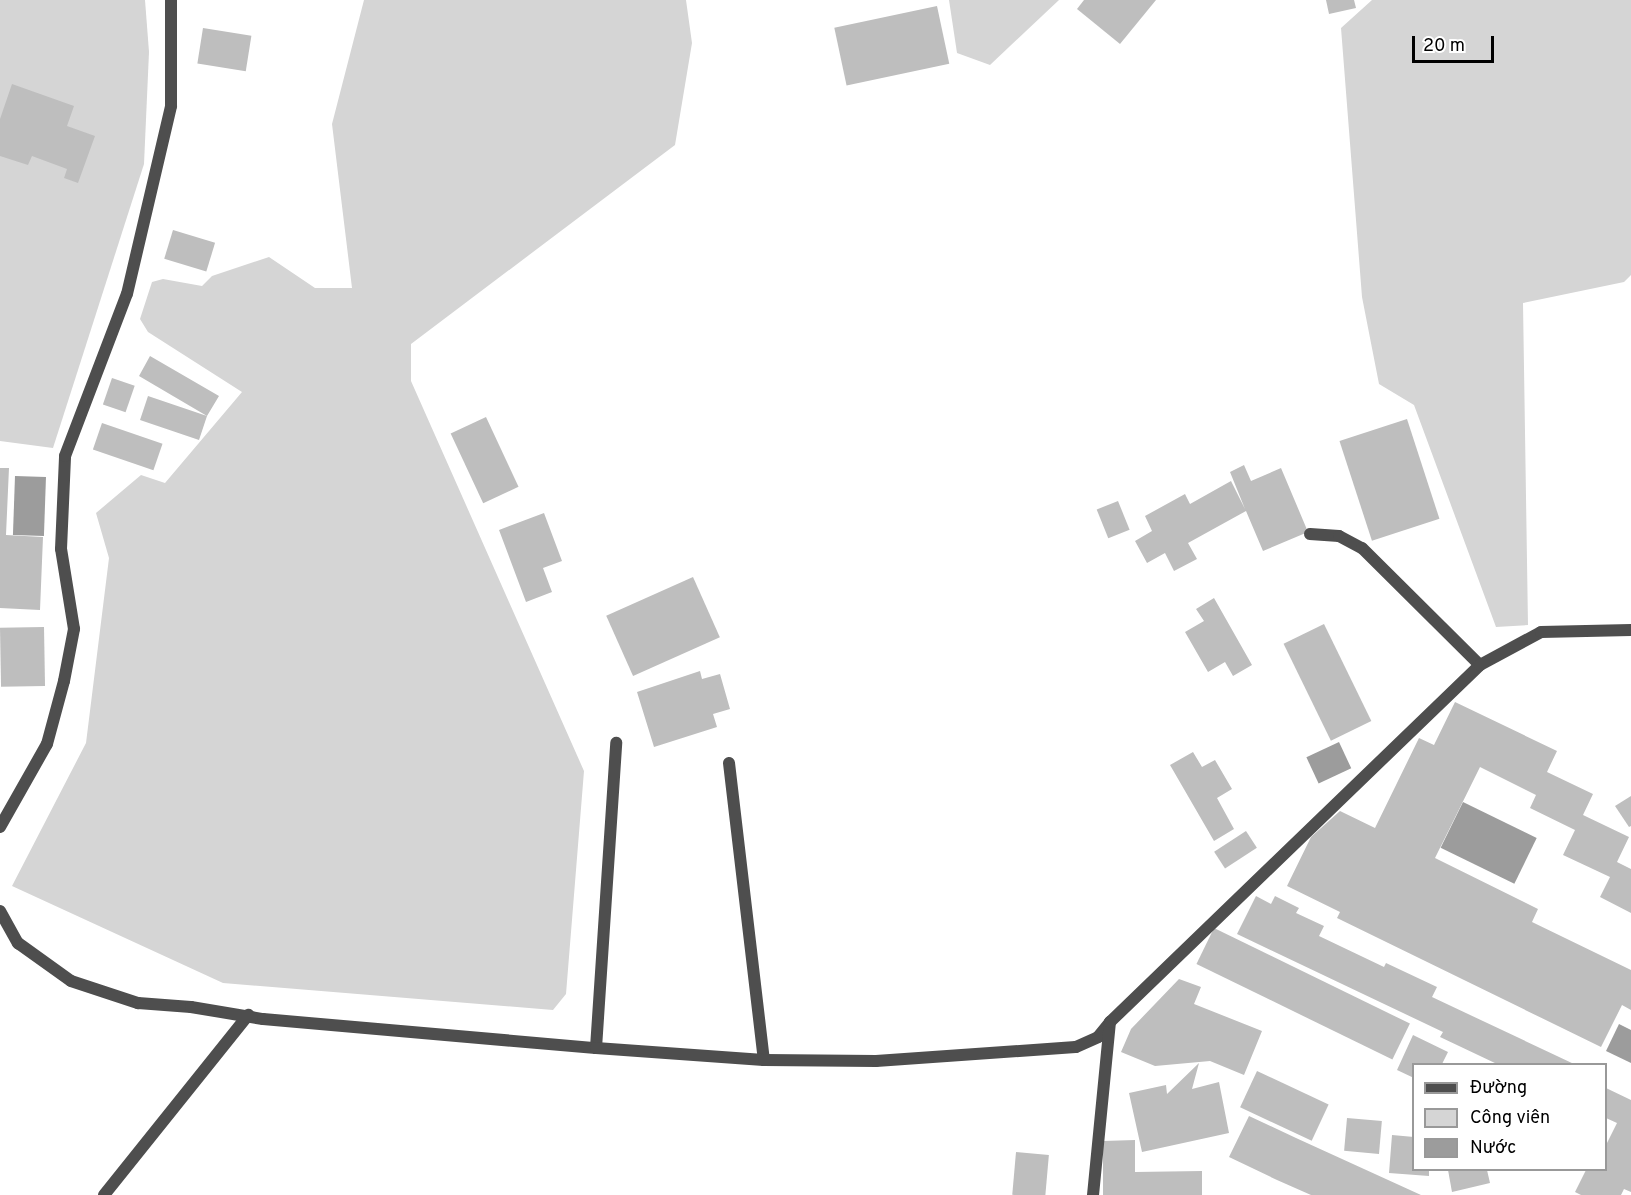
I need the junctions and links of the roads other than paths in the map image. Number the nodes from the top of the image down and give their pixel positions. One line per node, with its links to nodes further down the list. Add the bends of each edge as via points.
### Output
1 (171, 0): 7 (street, via 169,118 127,294 65,456 61,549 74,629 64,681 47,744)
2 (1310, 534): 4 (street, via 1339,536 1362,548)
3 (1631, 630): 4 (street, via 1541,632)
4 (1480, 665): 10 (street)
5 (616, 743): 11 (street)
6 (729, 763): 12 (street)
7 (0, 827)
8 (0, 911): 9 (street, via 18,942 71,981 138,1003)
9 (248, 1015): 11 (street); 13 (street)
10 (1110, 1022): 12 (street, via 1098,1037 1076,1047 1036,1052 876,1061); 14 (street)
11 (596, 1048): 12 (street)
12 (764, 1060)
13 (104, 1195)
14 (1093, 1195)

